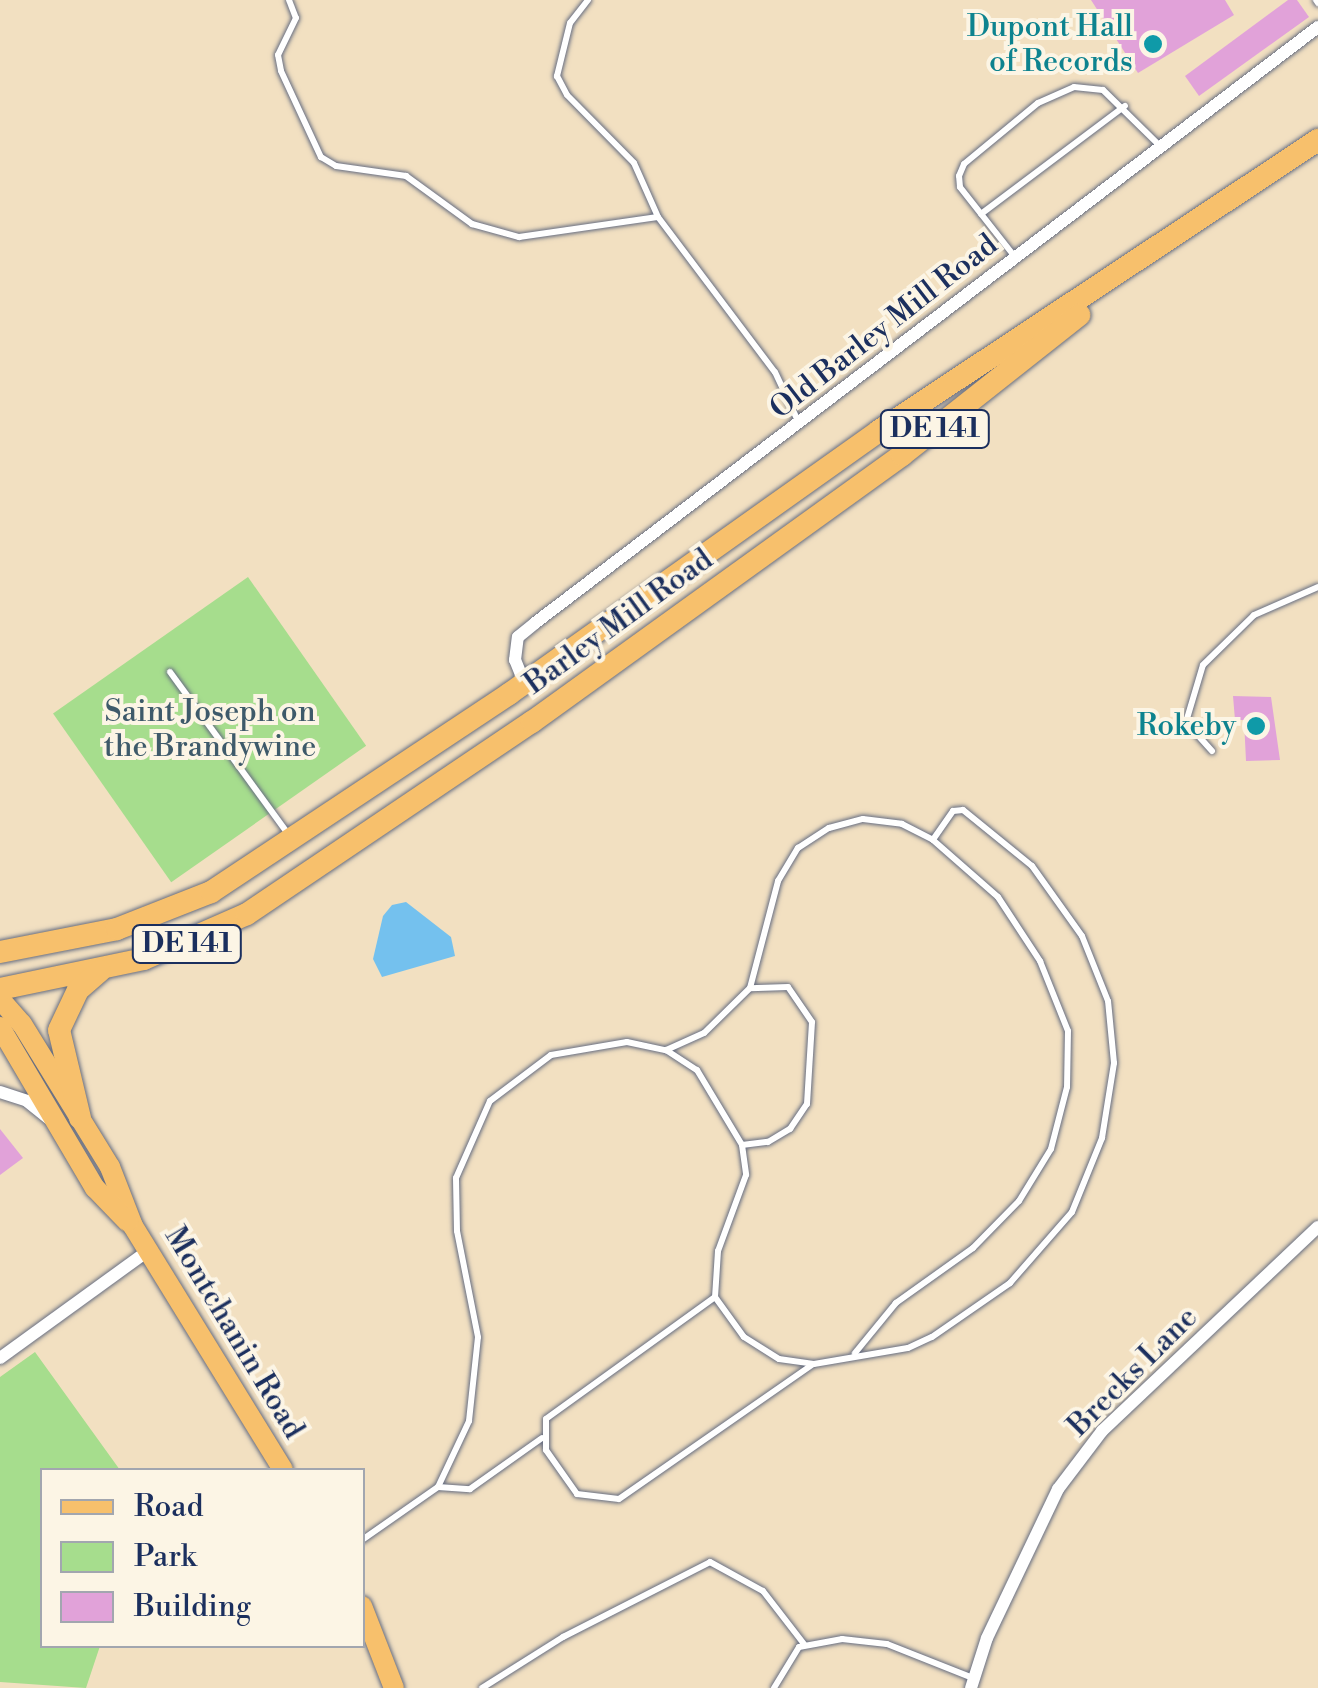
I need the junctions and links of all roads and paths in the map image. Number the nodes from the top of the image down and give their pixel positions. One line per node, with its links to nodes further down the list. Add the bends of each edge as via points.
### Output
1 (289, 0): 9 (lane, via 296,18 278,55 281,71 321,157 336,166 406,176 472,224 519,237)
2 (588, 0): 9 (lane, via 570,23 557,76 567,95 634,163)
3 (1318, 27): 6 (street, Old Barley Mill Road)
4 (1125, 106): 6 (lane); 8 (lane); 8 (lane, via 1103,90 1074,88 1038,104 964,164 960,188)
5 (1318, 140): 7 (highway, Barley Mill Road / DE 141)
6 (1159, 145): 10 (street, Old Barley Mill Road)
7 (1221, 207): 14 (highway, Barley Mill Road / DE 141, via 879,431); 18 (highway, Barley Mill Road / DE 141, via 902,455)
8 (982, 214): 10 (lane)
9 (658, 217): 11 (lane, via 775,372)
10 (1015, 257): 11 (street, Old Barley Mill Road)
11 (800, 424): 14 (street, Old Barley Mill Road, via 518,638 514,660)
12 (1318, 588): 15 (lane, via 1254,615 1202,666 1186,722)
13 (170, 672): 16 (lane)
14 (524, 682): 16 (highway, Barley Mill Road / DE 141); 18 (highway, via 512,719 393,803)
15 (1212, 751)
16 (293, 840): 19 (highway, Barley Mill Road / DE 141, via 171,910 116,930)
17 (933, 840): 22 (lane, via 902,824 864,820 829,828 798,848 778,880); 34 (lane, via 998,897 1040,961 1068,1031 1067,1088 1052,1149 1019,1201 974,1248 896,1303); 34 (lane, via 953,810 963,810 1032,866 1082,936 1108,1001 1114,1063 1102,1138 1072,1212 1010,1282 908,1348)
18 (351, 844): 20 (highway, Barley Mill Road / DE 141, via 220,928)
19 (0, 952)
20 (100, 971): 21 (highway, Barley Mill Road / DE 141); 27 (highway, via 78,990 59,1030)
21 (0, 988)
22 (750, 988): 25 (lane, via 704,1033); 29 (lane, via 788,987 804,1004 814,1064 807,1104 790,1129)
23 (0, 999): 27 (main road, Montchanin Road)
24 (0, 1028): 28 (main road, Montchanin Road)
25 (666, 1050): 29 (lane, via 697,1070); 39 (lane, via 627,1042 551,1056 490,1101 472,1132 456,1178 478,1384 461,1448)
26 (0, 1092): 28 (street, via 27,1100)
27 (80, 1118): 30 (main road, Montchanin Road)
28 (67, 1142): 30 (main road, Montchanin Road, via 95,1188)
29 (742, 1146): 33 (lane, via 746,1175 718,1251)
30 (134, 1226): 32 (main road, Montchanin Road)
31 (1318, 1227): 43 (street, Brecks Lane, via 1091,1446 1058,1489)
32 (148, 1251): 35 (street); 38 (main road, Montchanin Road)
33 (715, 1297): 36 (lane, via 744,1337 779,1359); 37 (lane, via 546,1419)
34 (854, 1354): 36 (lane)
35 (0, 1358)
36 (814, 1364): 37 (lane, via 619,1499 578,1494)
37 (542, 1438): 39 (lane, via 470,1489)
38 (281, 1468)
39 (438, 1486): 40 (lane)
40 (365, 1538)
41 (366, 1613): 44 (main road); 45 (main road)
42 (804, 1644): 43 (lane, via 875,1641); 46 (lane, via 762,1591 710,1562 563,1637); 47 (lane)
43 (972, 1683)
44 (380, 1688)
45 (394, 1688)
46 (482, 1688)
47 (774, 1688)

